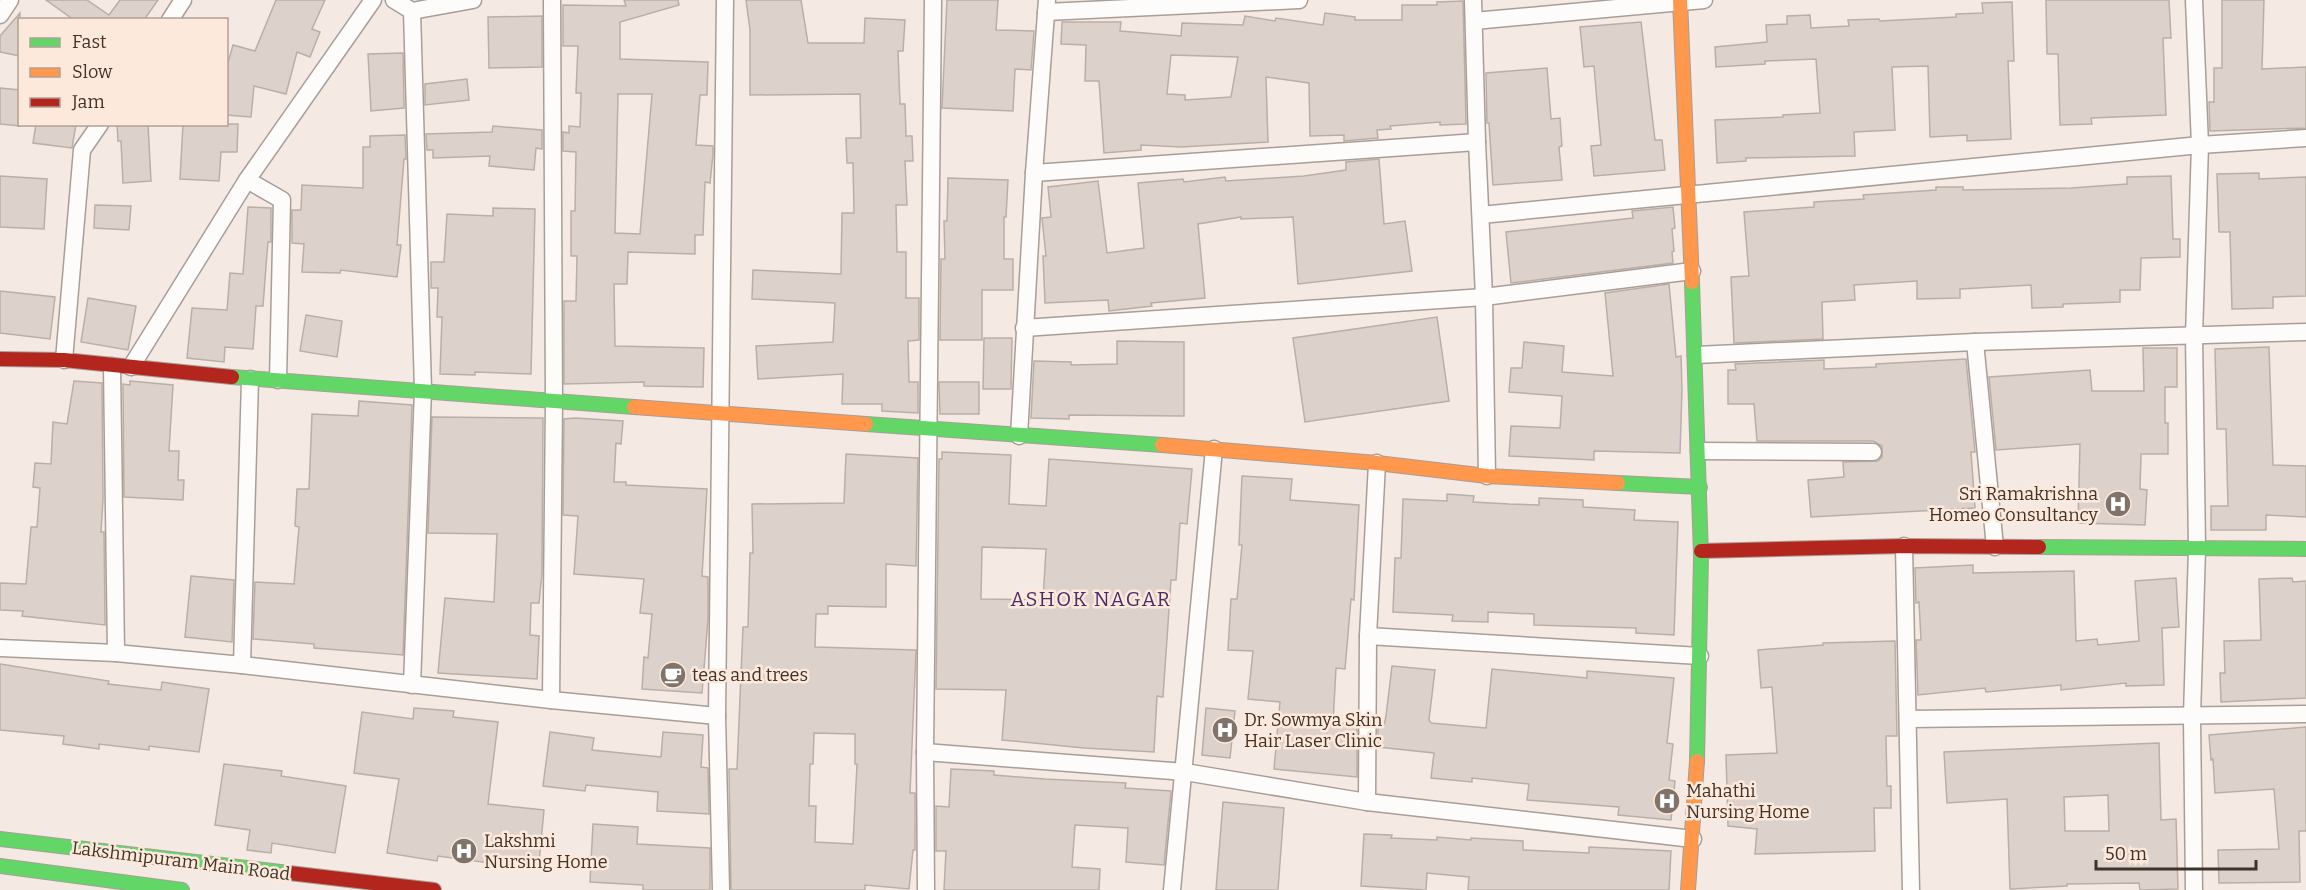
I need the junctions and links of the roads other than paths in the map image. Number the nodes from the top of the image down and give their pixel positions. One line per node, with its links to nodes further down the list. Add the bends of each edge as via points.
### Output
1 (10, 0): 16 (street)
2 (183, 0): 17 (street)
3 (373, 0): 24 (street)
4 (394, 0): 15 (street)
5 (473, 0): 15 (street)
6 (552, 0): 41 (street)
7 (725, 0): 42 (street)
8 (933, 0): 43 (street)
9 (1299, 0): 14 (street)
10 (1473, 0): 18 (street)
11 (1704, 0): 13 (street)
12 (2194, 0): 22 (street)
13 (1680, 1): 18 (street); 25 (street)
14 (1047, 6): 23 (street)
15 (412, 11): 40 (street)
16 (0, 15)
17 (171, 18)
18 (1474, 21): 21 (street)
19 (99, 126): 35 (street, via 82,150)
20 (2306, 138): 22 (street)
21 (1477, 142): 23 (street); 26 (street)
22 (2200, 145): 25 (street); 31 (street)
23 (1034, 173): 29 (street)
24 (247, 180): 37 (street); 39 (street, via 282,200)
25 (1689, 195): 26 (street); 27 (street)
26 (1481, 215): 28 (street)
27 (1692, 271): 28 (street); 33 (street)
28 (1484, 297): 29 (street); 49 (street)
29 (1024, 328): 44 (street)
30 (2306, 332): 31 (street)
31 (2194, 336): 32 (street); 53 (street)
32 (1976, 342): 33 (street); 52 (street)
33 (1696, 355): 46 (street)
34 (0, 359): 35 (street)
35 (64, 360): 36 (street)
36 (112, 366): 37 (street); 58 (street)
37 (131, 367): 38 (street)
38 (250, 379): 39 (street); 60 (street)
39 (278, 380): 40 (street)
40 (423, 390): 41 (street); 61 (street)
41 (554, 401): 42 (street); 62 (street)
42 (720, 412): 43 (street); 64 (street)
43 (928, 430): 44 (street); 67 (street)
44 (1019, 436): 45 (street)
45 (1214, 449): 48 (street); 68 (street)
46 (1699, 451): 47 (street); 50 (street)
47 (1873, 452)
48 (1377, 462): 49 (street); 56 (street)
49 (1487, 476): 50 (street)
50 (1700, 487): 55 (street)
51 (1904, 546): 52 (street); 55 (street); 66 (street)
52 (1995, 547): 53 (street)
53 (2197, 549): 54 (street); 65 (street)
54 (2306, 549)
55 (1701, 551): 59 (street)
56 (1368, 636): 59 (street); 69 (street)
57 (0, 648): 58 (street)
58 (117, 653): 60 (street)
59 (1700, 656): 70 (street)
60 (242, 665): 61 (street)
61 (412, 686): 62 (street)
62 (550, 700): 64 (street)
63 (2306, 714): 65 (street)
64 (717, 716): 75 (street)
65 (2192, 716): 66 (street); 80 (street)
66 (1909, 719): 79 (street)
67 (925, 752): 68 (street); 76 (street)
68 (1185, 772): 69 (street); 77 (street)
69 (1367, 802): 70 (street)
70 (1693, 838): 78 (street)
71 (0, 839): 74 (street, Lakshmipuram Main Road)
72 (0, 866): 73 (street, Lakshmipuram Main Road)
73 (182, 890)
74 (434, 890)
75 (721, 890)
76 (926, 890)
77 (1172, 890)
78 (1688, 890)
79 (1911, 890)
80 (2194, 890)

